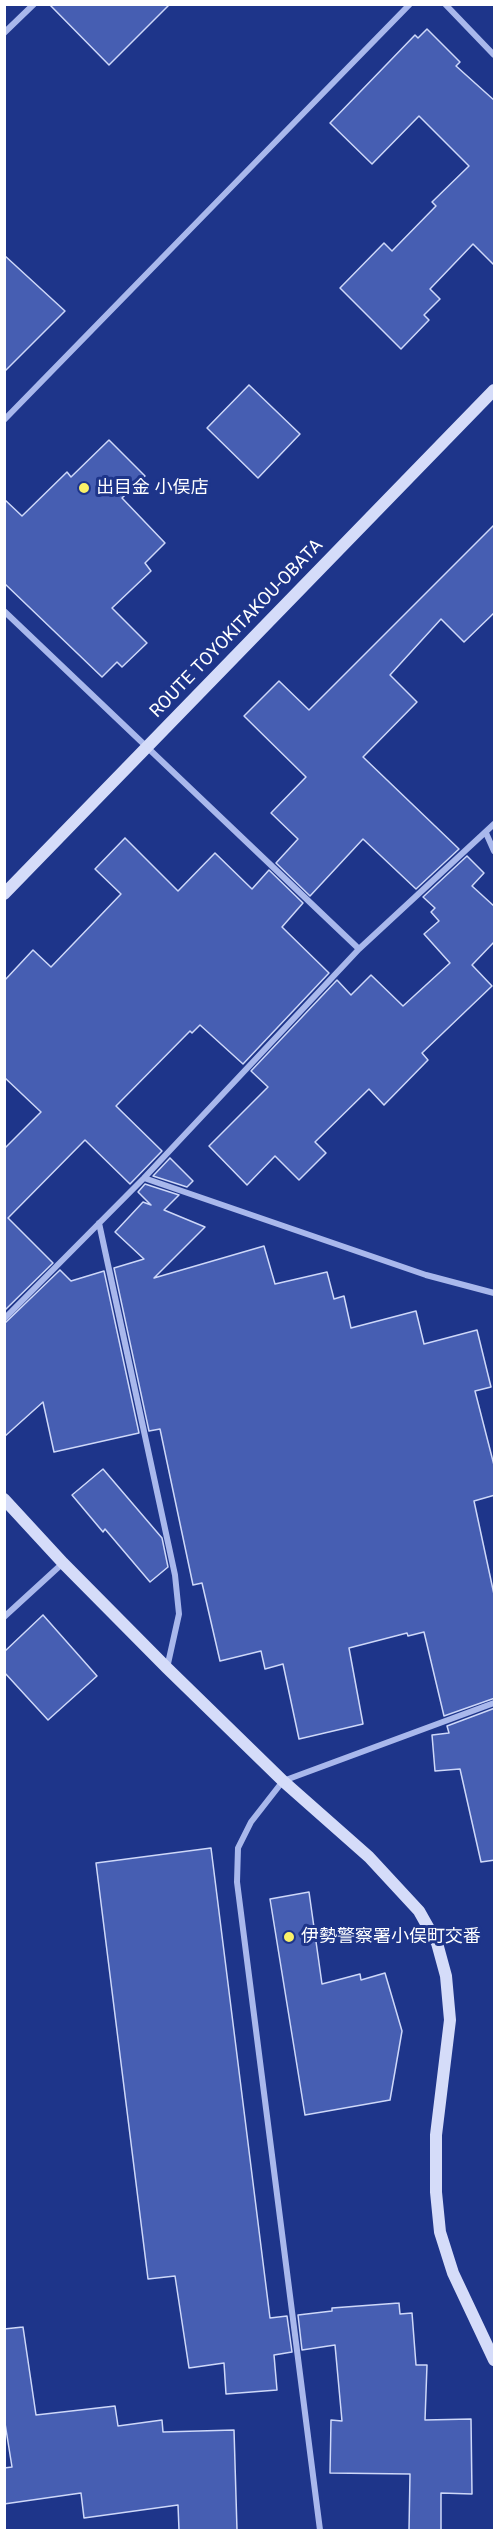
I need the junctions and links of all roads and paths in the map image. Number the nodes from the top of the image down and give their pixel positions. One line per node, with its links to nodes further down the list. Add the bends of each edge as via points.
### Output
1 (34, 4): 4 (street)
2 (410, 4): 7 (street)
3 (445, 4): 5 (street)
4 (4, 33)
5 (495, 55)
6 (495, 390): 9 (street, ROUTE TOYOKITAKOU-OBATA)
7 (4, 420)
8 (4, 611): 9 (street)
9 (148, 746): 13 (street, ROUTE TOYOKITAKOU-OBATA); 14 (street)
10 (495, 824): 11 (street)
11 (486, 833): 12 (street); 14 (street)
12 (495, 851)
13 (4, 894)
14 (359, 949): 15 (street)
15 (144, 1178): 16 (street); 17 (street, via 426,1275)
16 (99, 1223): 18 (street); 22 (street, via 175,1575 179,1614)
17 (495, 1293)
18 (4, 1319)
19 (4, 1499): 20 (street)
20 (63, 1563): 21 (street); 22 (street)
21 (4, 1617)
22 (166, 1668): 24 (street)
23 (495, 1702): 24 (street)
24 (283, 1781): 25 (street, via 369,1857 419,1911 437,1943 446,1976 450,2020 436,2134 440,2232 453,2273); 26 (street, via 251,1822 238,1848 237,1882)
25 (495, 2360)
26 (320, 2530)

